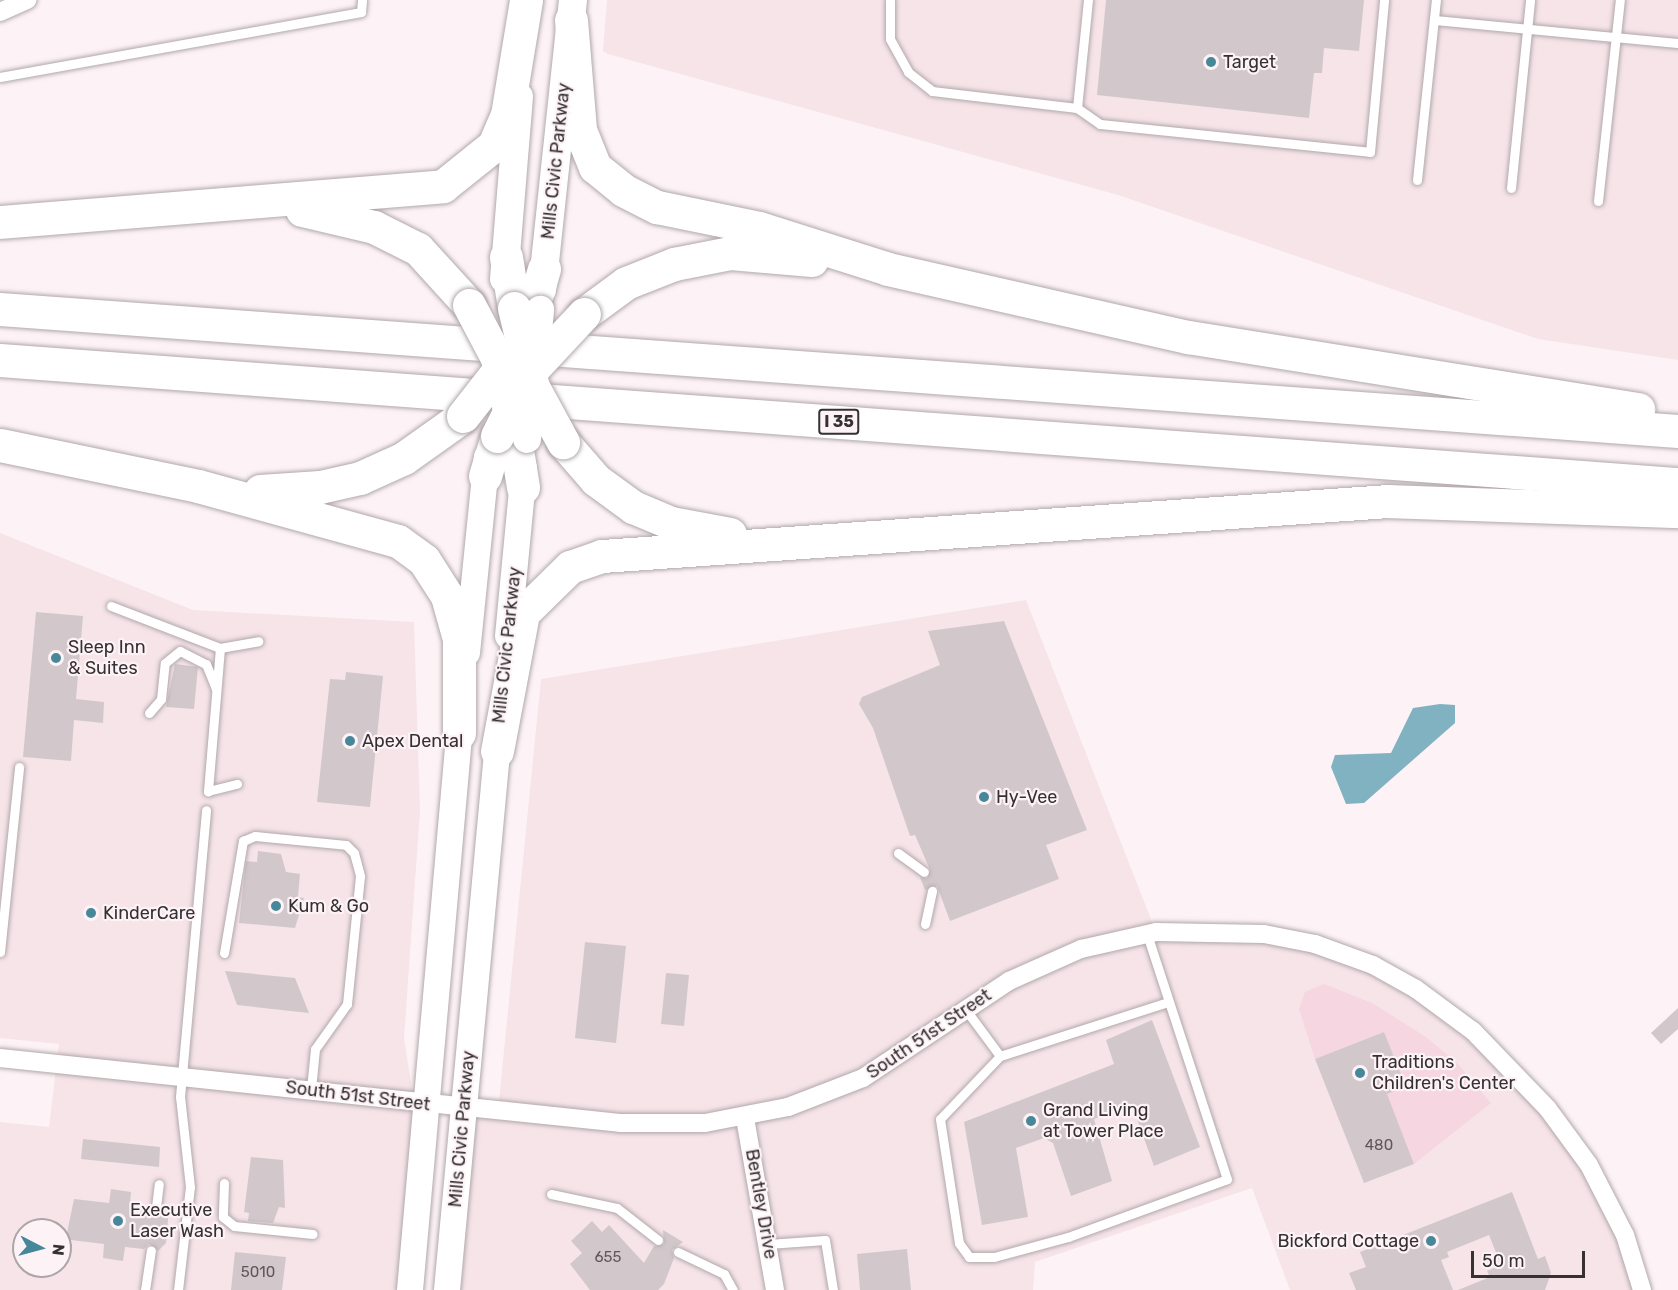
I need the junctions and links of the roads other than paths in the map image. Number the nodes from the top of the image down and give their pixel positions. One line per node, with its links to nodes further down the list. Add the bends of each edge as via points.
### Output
1 (362, 0): 16 (lane, via 361,12)
2 (526, 0): 21 (highway, via 507,115 494,145 466,171 443,186); 23 (main road)
3 (890, 0): 17 (lane, via 890,39 920,86 949,96)
4 (1088, 0): 17 (lane)
5 (1384, 0): 17 (lane, via 1370,152 1101,123)
6 (1436, 0): 12 (lane)
7 (1530, 0): 13 (lane)
8 (1620, 0): 14 (lane)
9 (20, 1): 11 (street)
10 (572, 10): 24 (main road, Mills Civic Parkway); 25 (highway, via 579,130 596,167 623,190 657,207 827,246)
11 (0, 12)
12 (1434, 20): 13 (lane); 18 (lane)
13 (1527, 28): 14 (lane); 19 (lane)
14 (1616, 37): 15 (lane); 20 (lane)
15 (1678, 43)
16 (0, 77)
17 (1077, 108)
18 (1417, 180)
19 (1511, 188)
20 (1598, 201)
21 (237, 205): 22 (highway); 28 (highway, bridge, via 327,212 374,227 418,249 469,305)
22 (0, 222)
23 (506, 257): 28 (highway)
24 (544, 269): 28 (highway)
25 (888, 269): 28 (highway, bridge, via 729,253 674,264 626,283); 29 (highway, via 1280,354)
26 (0, 309): 30 (highway)
27 (0, 360): 33 (highway, I 35)
28 (515, 373): 32 (highway); 34 (highway, bridge, via 443,432 393,463 320,487 280,492); 35 (highway); 37 (highway, bridge, via 563,442 596,480 633,507 671,523)
29 (1678, 415)
30 (1678, 431)
31 (0, 445): 34 (highway)
32 (485, 476): 43 (main road, Mills Civic Parkway)
33 (1678, 484)
34 (198, 486): 43 (highway, via 398,541 424,560 447,596 459,639)
35 (522, 488): 44 (main road, Mills Civic Parkway)
36 (1678, 511): 37 (highway, via 1388,501)
37 (797, 539): 44 (highway, via 602,556 570,567 523,613)
38 (111, 606): 40 (lane)
39 (258, 641): 40 (lane)
40 (220, 648): 41 (lane)
41 (216, 692): 42 (lane, via 206,664 180,651 165,663 161,699); 46 (lane, via 208,791)
42 (149, 712)
43 (459, 733): 61 (main road, Mills Civic Parkway)
44 (497, 751): 62 (main road, Mills Civic Parkway)
45 (19, 767): 53 (lane)
46 (237, 784)
47 (206, 810): 59 (lane)
48 (898, 853): 49 (lane)
49 (924, 872)
50 (932, 891): 51 (lane)
51 (925, 924)
52 (1147, 934): 55 (lane); 56 (street, South 51st Street, via 1043,964); 80 (street, South 51st Street, via 1194,929 1264,934 1364,961 1446,1008 1548,1109 1614,1207)
53 (0, 952)
54 (224, 953): 60 (lane, via 243,841 255,836 351,849 360,876 347,1004 315,1049)
55 (1168, 1002): 57 (lane); 57 (lane, via 1227,1179 1068,1237 994,1257 969,1257 959,1243 940,1119)
56 (966, 1010): 57 (lane); 63 (street, South 51st Street, via 863,1078)
57 (1000, 1056)
58 (0, 1058): 59 (street, South 51st Street)
59 (182, 1077): 60 (street, South 51st Street); 74 (lane, via 179,1124 190,1187)
60 (310, 1089): 61 (street, South 51st Street)
61 (429, 1104): 62 (street, South 51st Street); 75 (main road, Mills Civic Parkway)
62 (465, 1108): 63 (street, South 51st Street, via 663,1125); 76 (main road, Mills Civic Parkway)
63 (745, 1118): 70 (street, Bentley Drive)
64 (224, 1183): 68 (lane, via 224,1217 234,1226)
65 (159, 1184): 67 (lane)
66 (551, 1194): 69 (lane, via 617,1208)
67 (156, 1208)
68 (313, 1234)
69 (658, 1240)
70 (768, 1244): 78 (street, Bentley Drive); 79 (lane, via 825,1240)
71 (151, 1250): 73 (lane)
72 (678, 1252): 77 (lane, via 724,1274)
73 (145, 1290)
74 (178, 1290)
75 (410, 1290)
76 (447, 1290)
77 (733, 1290)
78 (775, 1290)
79 (833, 1290)
80 (1642, 1290)

